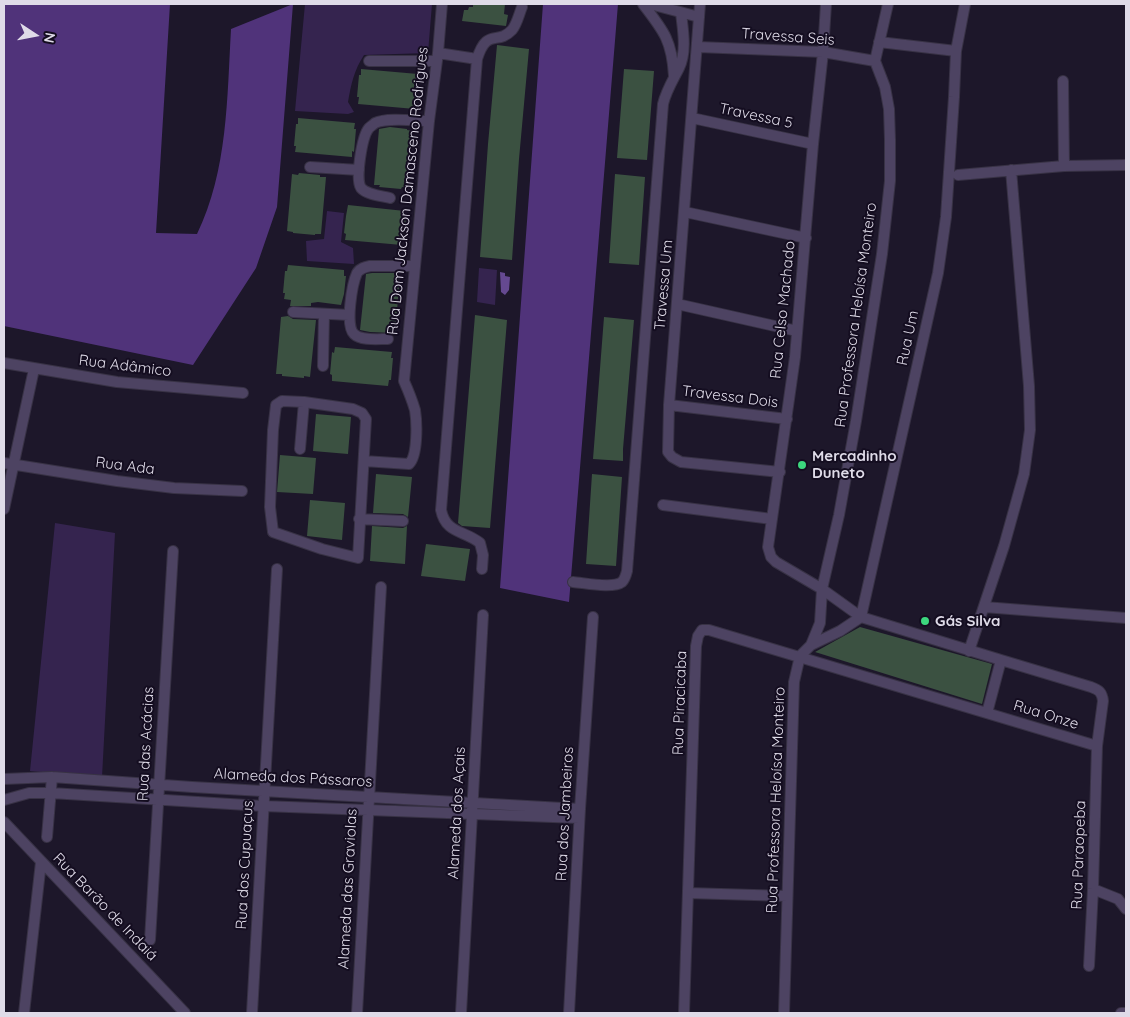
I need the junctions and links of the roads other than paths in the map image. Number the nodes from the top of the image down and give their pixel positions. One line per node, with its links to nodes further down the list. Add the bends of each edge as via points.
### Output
1 (442, 4): 15 (street, Rua Dom Jackson Damasceno Rodrigues)
2 (644, 4): 19 (street, via 666,37)
3 (650, 4): 9 (street)
4 (700, 4): 10 (street, Travessa Um)
5 (826, 4): 14 (street, Rua Celso Machado)
6 (888, 4): 11 (street)
7 (965, 4): 13 (street, Rua Um)
8 (522, 7): 16 (street, via 514,28 509,33 486,40)
9 (681, 13): 10 (street); 19 (street, via 682,56 680,68)
10 (699, 17): 12 (street, Travessa Um)
11 (879, 42): 13 (street); 18 (street)
12 (698, 47): 14 (street, Travessa Seis); 21 (street, Travessa Um)
13 (956, 51): 66 (street, Rua Um, via 946,217 938,273)
14 (823, 52): 18 (street, Travessa Seis); 23 (street, Rua Celso Machado)
15 (438, 57): 16 (street); 17 (street); 22 (street, Rua Dom Jackson Damasceno Rodrigues)
16 (477, 59): 60 (street, via 441,510 449,526 480,543)
17 (369, 60)
18 (875, 61): 63 (street, Rua Professora Heloísa Monteiro, via 889,109 887,218 856,421)
19 (674, 76): 61 (street, via 663,104 627,571 620,583 612,585)
20 (1063, 81): 25 (street)
21 (692, 118): 23 (street, Travessa 5); 31 (street, Travessa Um)
22 (429, 121): 27 (street, via 376,123 369,128 364,140); 33 (street, Rua Dom Jackson Damasceno Rodrigues)
23 (813, 144): 32 (street, Rua Celso Machado)
24 (1126, 164): 25 (street)
25 (1064, 166): 28 (street)
26 (310, 167): 27 (street)
27 (359, 170): 30 (street, via 362,190)
28 (1011, 170): 29 (street); 64 (street, via 1030,430 1024,474)
29 (958, 175)
30 (390, 198)
31 (685, 212): 32 (street); 34 (street, Travessa Um)
32 (806, 238): 38 (street, Rua Celso Machado)
33 (415, 266): 37 (street, via 364,267 357,272); 48 (street, Rua Dom Jackson Damasceno Rodrigues, via 404,381 415,412 414,458 409,464)
34 (677, 304): 38 (street); 45 (street, Travessa Um)
35 (293, 312): 36 (street)
36 (324, 314): 37 (street); 41 (street)
37 (350, 315): 39 (street, via 350,329 354,335)
38 (797, 331): 46 (street, Rua Celso Machado)
39 (388, 339)
40 (4, 363): 42 (street, Rua Adâmico)
41 (323, 366)
42 (34, 369): 43 (street, Rua Adâmico, via 117,382); 50 (street)
43 (243, 393)
44 (304, 402): 47 (street); 48 (street, via 362,413 366,419); 55 (street, via 282,401 276,405 271,499 273,532 358,558)
45 (669, 405): 46 (street, Travessa Dois); 51 (street, Travessa Um, via 667,445 668,452 676,460)
46 (787, 419): 51 (street, Rua Celso Machado)
47 (300, 449)
48 (364, 462): 55 (street)
49 (4, 463): 50 (street, Rua Ada)
50 (15, 465): 52 (street, Rua Ada, via 174,488); 54 (street)
51 (780, 472): 56 (street, Rua Celso Machado)
52 (242, 491)
53 (663, 506): 56 (street)
54 (4, 509)
55 (359, 519): 57 (street)
56 (772, 519): 63 (street, Rua Celso Machado, via 768,547 772,557)
57 (403, 521)
58 (173, 551): 77 (street, Rua das Acácias)
59 (277, 569): 78 (street, Rua dos Cupuaçus)
60 (482, 569)
61 (573, 582)
62 (381, 587): 80 (street, Alameda das Graviolas)
63 (822, 589): 66 (street, Rua Celso Machado); 69 (street, Rua Professora Heloísa Monteiro, via 820,623)
64 (984, 607): 68 (street); 70 (street)
65 (483, 615): 83 (street, Alameda dos Açais)
66 (861, 617): 69 (street); 70 (street, Rua Celso Machado)
67 (593, 618): 86 (street, Rua dos Jambeiros)
68 (1126, 618)
69 (811, 645): 71 (street, Rua Professora Heloísa Monteiro)
70 (969, 651): 72 (street, Rua Celso Machado)
71 (800, 656): 73 (street, Rua Piracicaba); 92 (street, Rua Piracicaba, via 709,630 702,630 698,636); 93 (street, Rua Professora Heloísa Monteiro, via 792,697)
72 (999, 660): 73 (street); 74 (street, Rua Paraopeba, via 1100,691 1103,701)
73 (987, 713): 74 (street, Rua Onze)
74 (1097, 746): 91 (street, Rua Paraopeba)
75 (52, 777): 76 (street, Alameda dos Pássaros); 77 (street, Alameda dos Pássaros); 79 (street)
76 (4, 779)
77 (159, 785): 78 (street, Alameda dos Pássaros); 82 (street, Rua das Acácias)
78 (264, 790): 80 (street, Alameda dos Pássaros); 84 (street, Rua dos Cupuaçus)
79 (51, 793): 81 (street, Alameda dos Pássaros, via 29,793); 82 (street, Alameda dos Pássaros); 89 (street)
80 (368, 797): 83 (street, Alameda dos Pássaros); 85 (street, Alameda das Graviolas)
81 (4, 800)
82 (158, 800): 84 (street, Alameda dos Pássaros); 95 (street, Rua das Acácias)
83 (472, 802): 86 (street, Alameda dos Pássaros); 87 (street, Alameda dos Açais)
84 (263, 806): 85 (street, Alameda dos Pássaros); 99 (street, Rua dos Cupuaçus)
85 (368, 810): 87 (street, Alameda dos Pássaros); 100 (street, Alameda das Graviolas)
86 (580, 814): 87 (street, Alameda dos Pássaros); 102 (street, Rua dos Jambeiros)
87 (471, 815): 101 (street, Alameda dos Açais)
88 (4, 822): 90 (street, Rua Barão de Indaiá)
89 (48, 837)
90 (41, 862): 97 (street); 98 (street, Rua Barão de Indaiá)
91 (1093, 889): 94 (street, via 1118,899); 96 (street, Rua Paraopeba)
92 (688, 893): 93 (street); 103 (street, Rua Piracicaba)
93 (788, 896): 104 (street, Rua Professora Heloísa Monteiro)
94 (1126, 909)
95 (150, 940)
96 (1089, 966)
97 (24, 1013)
98 (185, 1013)
99 (252, 1013)
100 (357, 1013)
101 (461, 1013)
102 (570, 1013)
103 (684, 1013)
104 (784, 1013)
105 (1121, 1013): 106 (street)
106 (1126, 1013)

